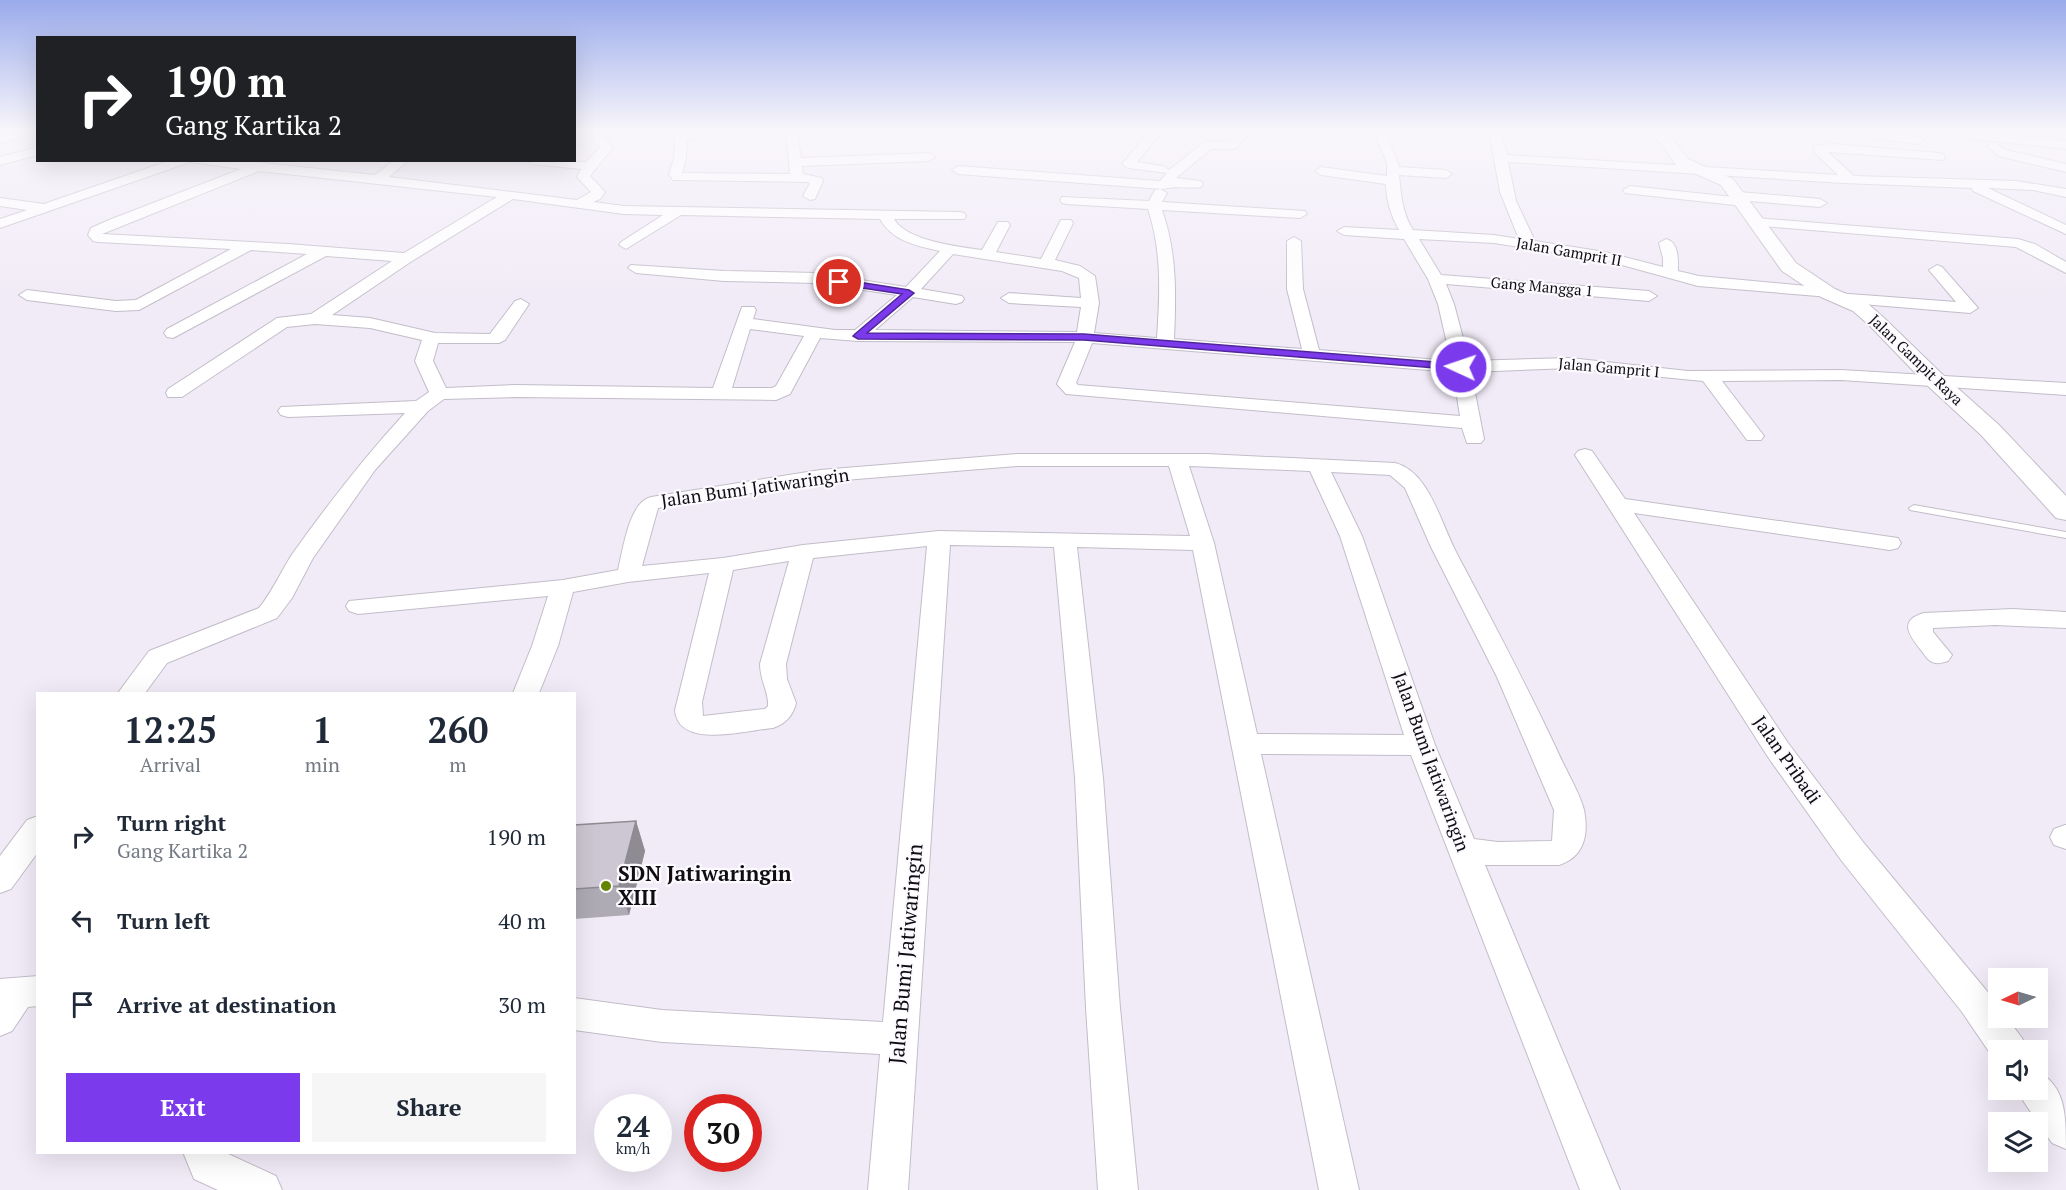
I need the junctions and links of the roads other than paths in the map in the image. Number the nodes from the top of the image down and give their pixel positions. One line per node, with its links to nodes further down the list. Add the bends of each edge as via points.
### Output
1 (108, 187): 22 (street)
2 (207, 187): 38 (street, via 114,223 96,231 95,236)
3 (440, 187): 14 (street)
4 (593, 187): 19 (street, via 598,192)
5 (815, 187): 15 (street)
6 (1164, 187): 21 (street)
7 (1393, 187): 33 (street, via 1401,222)
8 (1506, 187): 37 (street)
9 (1731, 187): 16 (street, Jalan Gampit Raya)
10 (1975, 187): 31 (street)
11 (2027, 187): 13 (street)
12 (1630, 190): 16 (street)
13 (2066, 193)
14 (512, 194): 19 (street); 42 (street)
15 (810, 196)
16 (1741, 199): 20 (street); 27 (street, Jalan Gampit Raya)
17 (1067, 200): 21 (street)
18 (0, 202): 22 (street)
19 (582, 202): 23 (street, via 614,209)
20 (1820, 203)
21 (1154, 205): 24 (street); 63 (street, via 1166,250)
22 (45, 208): 29 (street)
23 (680, 210): 25 (street); 36 (street)
24 (1300, 214)
25 (885, 215): 26 (street); 39 (street, via 900,232)
26 (959, 216)
27 (1756, 222): 45 (street, via 2018,243); 51 (street, Jalan Gampit Raya, via 1789,267)
28 (1066, 223): 43 (street)
29 (0, 224)
30 (1004, 225): 41 (street)
31 (2066, 230)
32 (1344, 231): 33 (street, Jalan Gamprit II)
33 (1410, 235): 37 (street, Jalan Gamprit II); 48 (street)
34 (1294, 241): 64 (street, via 1295,289)
35 (1666, 243): 47 (street, via 1671,258)
36 (626, 245)
37 (1530, 245): 47 (street, Jalan Gamprit II, via 1605,256)
38 (249, 246): 40 (street); 50 (street, via 139,305 116,306)
39 (950, 249): 41 (street); 49 (street)
40 (324, 251): 42 (street); 58 (street)
41 (987, 256): 43 (street)
42 (407, 258): 57 (street)
43 (1046, 264): 55 (street, via 1071,268 1087,276)
44 (636, 268): 49 (street, via 724,276 816,278)
45 (2066, 268)
46 (1937, 270): 51 (street, Jalan Gamprit II, via 1970,308)
47 (1670, 275): 51 (street, Jalan Gamprit II)
48 (1436, 279): 52 (street, Gang Mangga 1); 65 (street, via 1452,324)
49 (909, 293): 54 (street); 60 (street)
50 (27, 295)
51 (1833, 295): 67 (street, Jalan Gampit Raya, via 1876,321)
52 (1649, 296)
53 (1009, 298): 55 (street)
54 (956, 299)
55 (1091, 303): 61 (street)
56 (521, 304): 62 (street, via 494,339)
57 (315, 320): 62 (street, via 400,328); 69 (street, via 283,322)
58 (173, 333)
59 (814, 334): 60 (street, Jalan Gamprit I); 70 (street, via 783,390 763,395); 70 (street, Jalan Gamprit I, via 746,317)
60 (858, 336): 61 (street, Jalan Gamprit I)
61 (1084, 337): 63 (street, Jalan Gamprit I); 65 (street, via 1066,384 1073,390 1472,431)
62 (431, 338): 71 (street, via 424,361)
63 (1165, 342): 64 (street, Jalan Gamprit I)
64 (1312, 356): 65 (street, Jalan Gamprit I)
65 (1461, 367): 66 (street, Jalan Gamprit I, via 1570,363)
66 (1708, 376): 67 (street, Jalan Gamprit I, via 1841,375); 73 (street)
67 (1936, 381): 68 (street, Jalan Gamprit I); 78 (street, Jalan Gampit Raya)
68 (2066, 389)
69 (175, 393)
70 (720, 395): 71 (street, via 516,391)
71 (430, 401): 72 (street); 92 (street, via 368,466 302,557 268,613 158,657)
72 (288, 411)
73 (1754, 436)
74 (1585, 455): 77 (street, Jalan Pribadi)
75 (1177, 460): 76 (street, Jalan Bumi Jatiwaringin); 83 (street); 87 (street, Jalan Bumi Jatiwaringin, via 1017,460 820,476 661,500 646,508)
76 (1317, 465): 95 (street, Jalan Bumi Jatiwaringin, via 1351,536); 97 (street, via 1395,469 1415,487 1510,677 1569,810 1569,844 1559,853)
77 (1614, 504): 84 (street); 101 (street, Jalan Pribadi, via 1778,750)
78 (2063, 506)
79 (1914, 508): 80 (lane)
80 (2066, 535)
81 (939, 538): 82 (street); 85 (street); 100 (street, Jalan Bumi Jatiwaringin)
82 (1065, 539): 83 (street); 107 (street, via 1089,778)
83 (1203, 543): 94 (street)
84 (1890, 543)
85 (802, 552): 86 (street); 86 (street, via 773,664 774,680 783,701 781,711 773,718 699,726 687,715)
86 (723, 565): 87 (street)
87 (628, 576): 88 (street)
88 (563, 587): 89 (street); 93 (street, via 546,646)
89 (358, 606)
90 (2066, 620): 91 (street, via 1966,616 1924,621 1921,634)
91 (1939, 655)
92 (132, 692)
93 (526, 692)
94 (1247, 744): 95 (street); 108 (street)
95 (1421, 745): 97 (street, Jalan Bumi Jatiwaringin)
96 (36, 831): 98 (street)
97 (1464, 850): 109 (street, Jalan Bumi Jatiwaringin)
98 (0, 879)
99 (576, 1014): 100 (street, via 662,1026)
100 (899, 1039): 106 (street, Jalan Bumi Jatiwaringin)
101 (2002, 1040)
102 (2045, 1100): 103 (street)
103 (2066, 1130)
104 (203, 1154): 105 (street, via 208,1165)
105 (262, 1190)
106 (888, 1190)
107 (1118, 1190)
108 (1339, 1190)
109 (1600, 1190)

